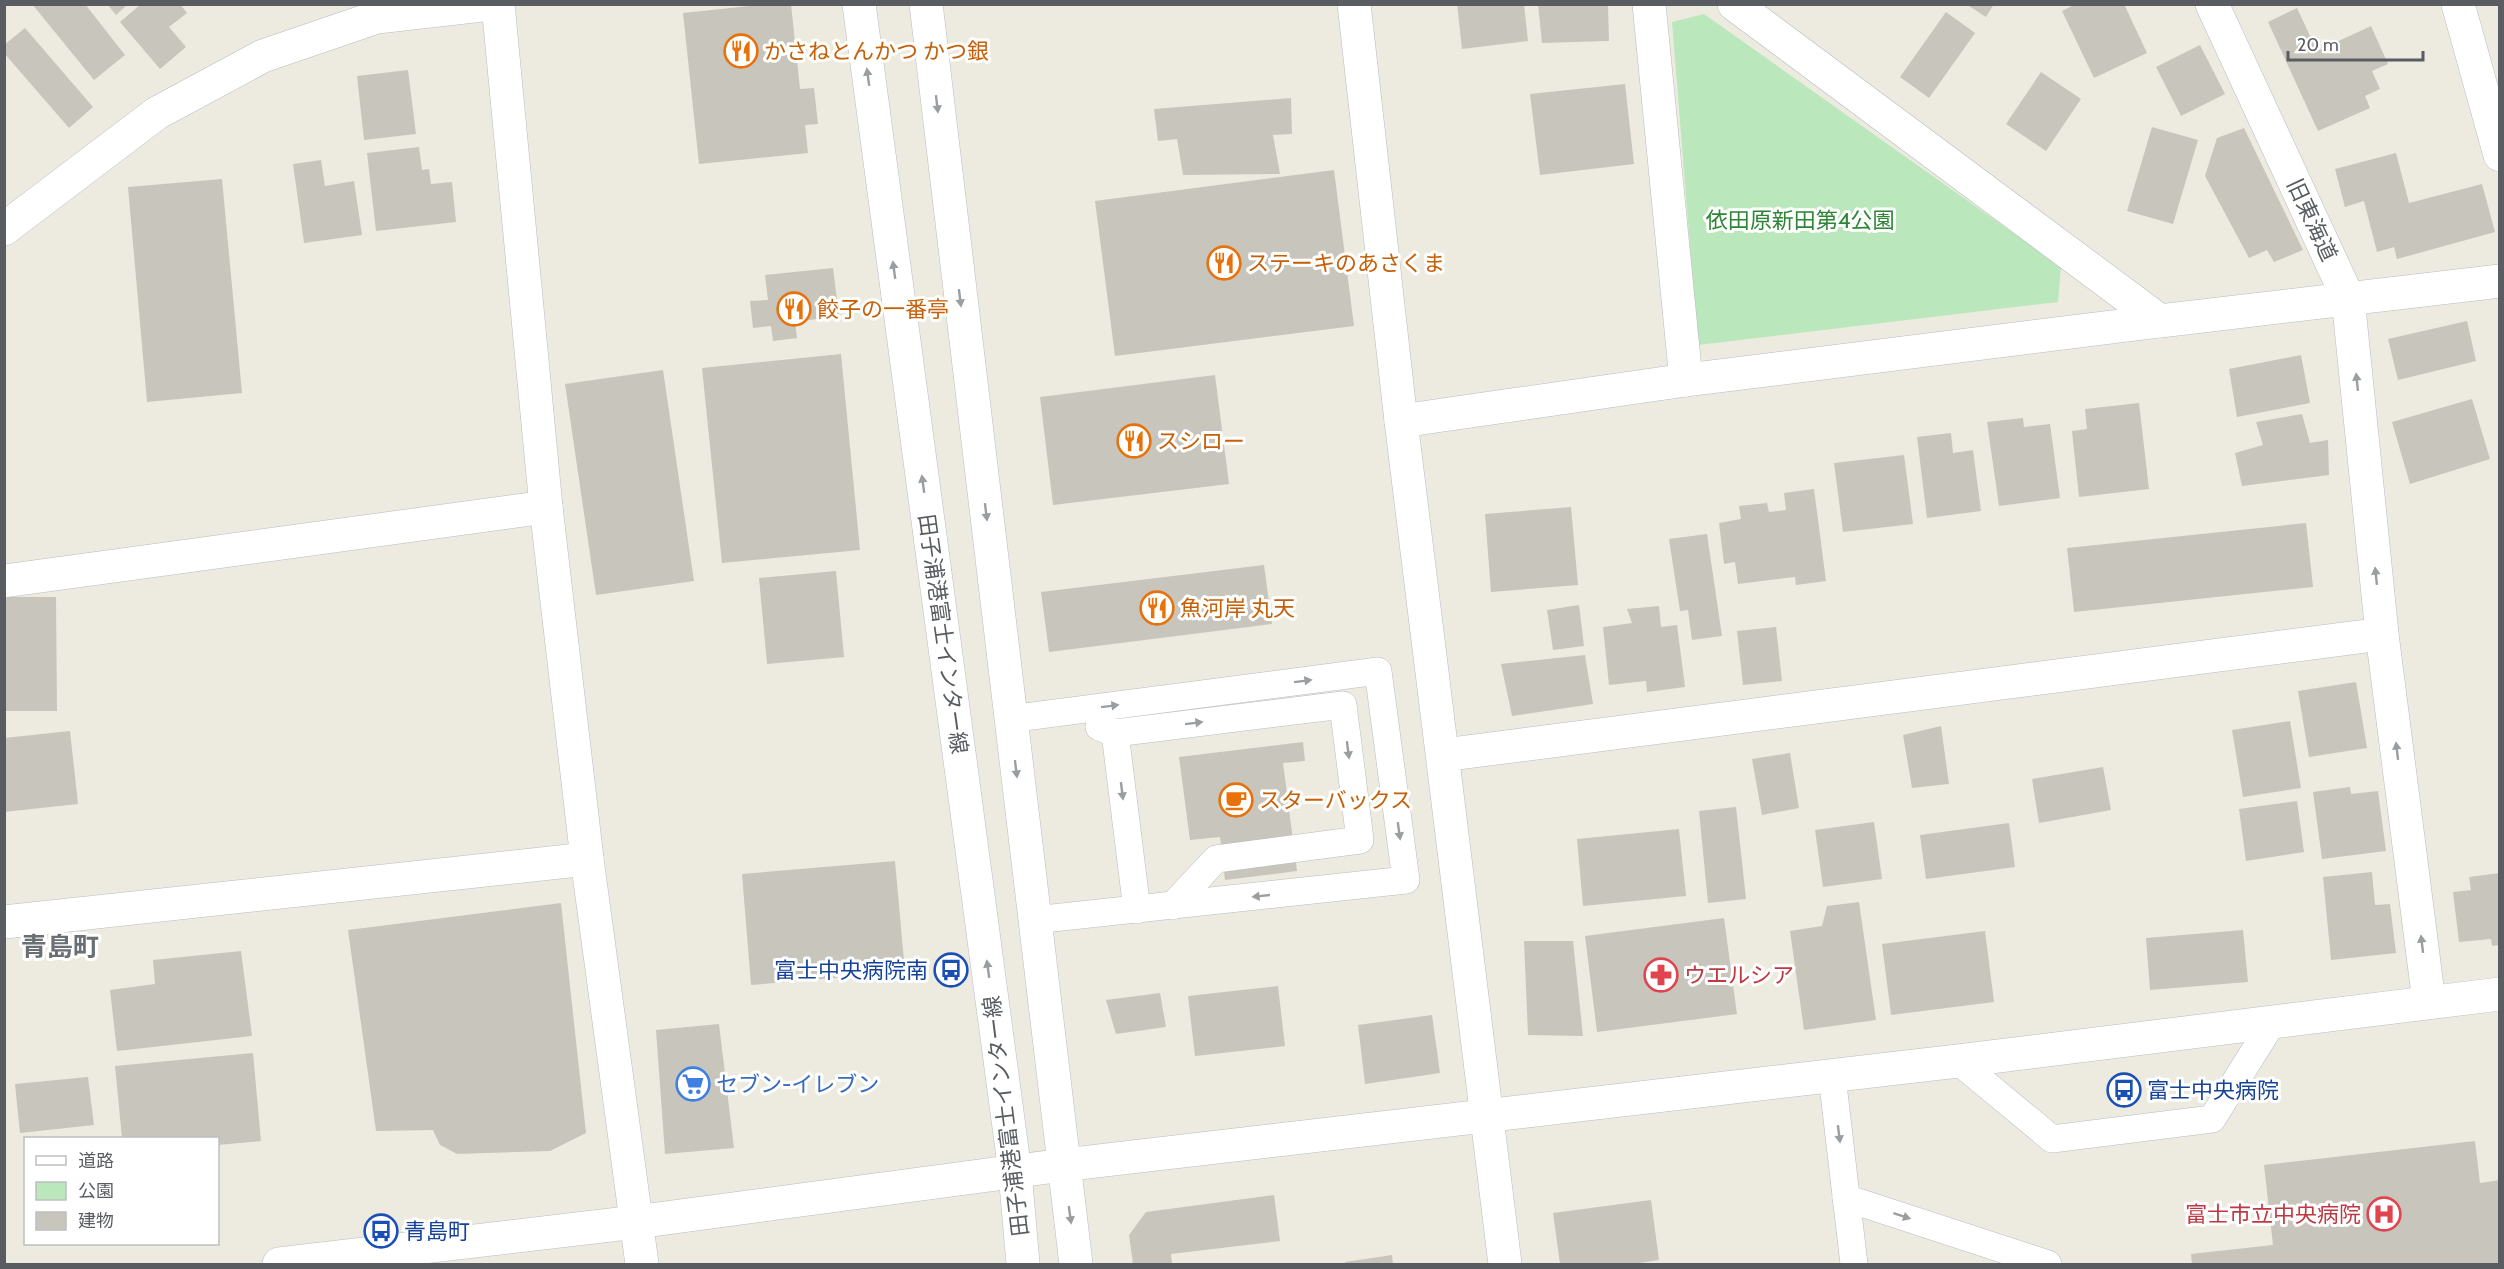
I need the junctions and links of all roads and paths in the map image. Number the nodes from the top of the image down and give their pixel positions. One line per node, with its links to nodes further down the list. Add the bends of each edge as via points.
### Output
1 (491, 4): 11 (street, via 377,17 263,56 157,113)
2 (498, 4): 17 (street)
3 (858, 4): 36 (street, 田子浦港富士インター線, one-way to 3)
4 (926, 4): 21 (street, one-way to 21)
5 (1354, 4): 16 (street)
6 (1649, 4): 15 (street)
7 (1734, 4): 14 (street)
8 (2212, 4): 13 (street, 旧東海道)
9 (2458, 4): 10 (street)
10 (2499, 155)
11 (4, 229)
12 (2499, 281): 13 (street)
13 (2348, 298): 14 (street); 19 (street, 旧東海道, one-way to 13)
14 (2160, 321): 15 (street)
15 (1686, 380): 16 (street)
16 (1401, 421): 23 (street)
17 (546, 507): 18 (street); 24 (street)
18 (4, 581)
19 (2382, 634): 23 (street); 30 (street, 旧東海道, one-way to 19)
20 (1055, 713): 21 (lane); 22 (lane); 25 (lane, one-way to 25, via 1378,671 1406,880)
21 (1010, 719): 27 (street, one-way to 27)
22 (1115, 733): 25 (lane, one-way to 25, via 1343,705 1360,840 1216,859); 26 (lane, one-way to 26)
23 (1443, 755): 34 (street)
24 (587, 859): 28 (street); 38 (street)
25 (1172, 906): 26 (lane)
26 (1137, 910): 27 (lane)
27 (1034, 920): 35 (street)
28 (4, 922)
29 (2499, 994): 30 (street)
30 (2429, 1002): 31 (street)
31 (2271, 1023): 32 (street); 32 (lane, via 2212,1119 2052,1139)
32 (1958, 1061): 33 (street)
33 (1832, 1076): 34 (street); 37 (lane, one-way to 37)
34 (1487, 1114): 35 (street); 43 (street)
35 (1063, 1165): 36 (street); 42 (street, one-way to 42)
36 (1015, 1172): 38 (street); 41 (street, 田子浦港富士インター線)
37 (1846, 1198): 44 (lane); 45 (lane, one-way to 45)
38 (636, 1222): 39 (street); 40 (street)
39 (279, 1264)
40 (642, 1264)
41 (1023, 1264)
42 (1076, 1264)
43 (1505, 1264)
44 (1854, 1264)
45 (2048, 1264)

